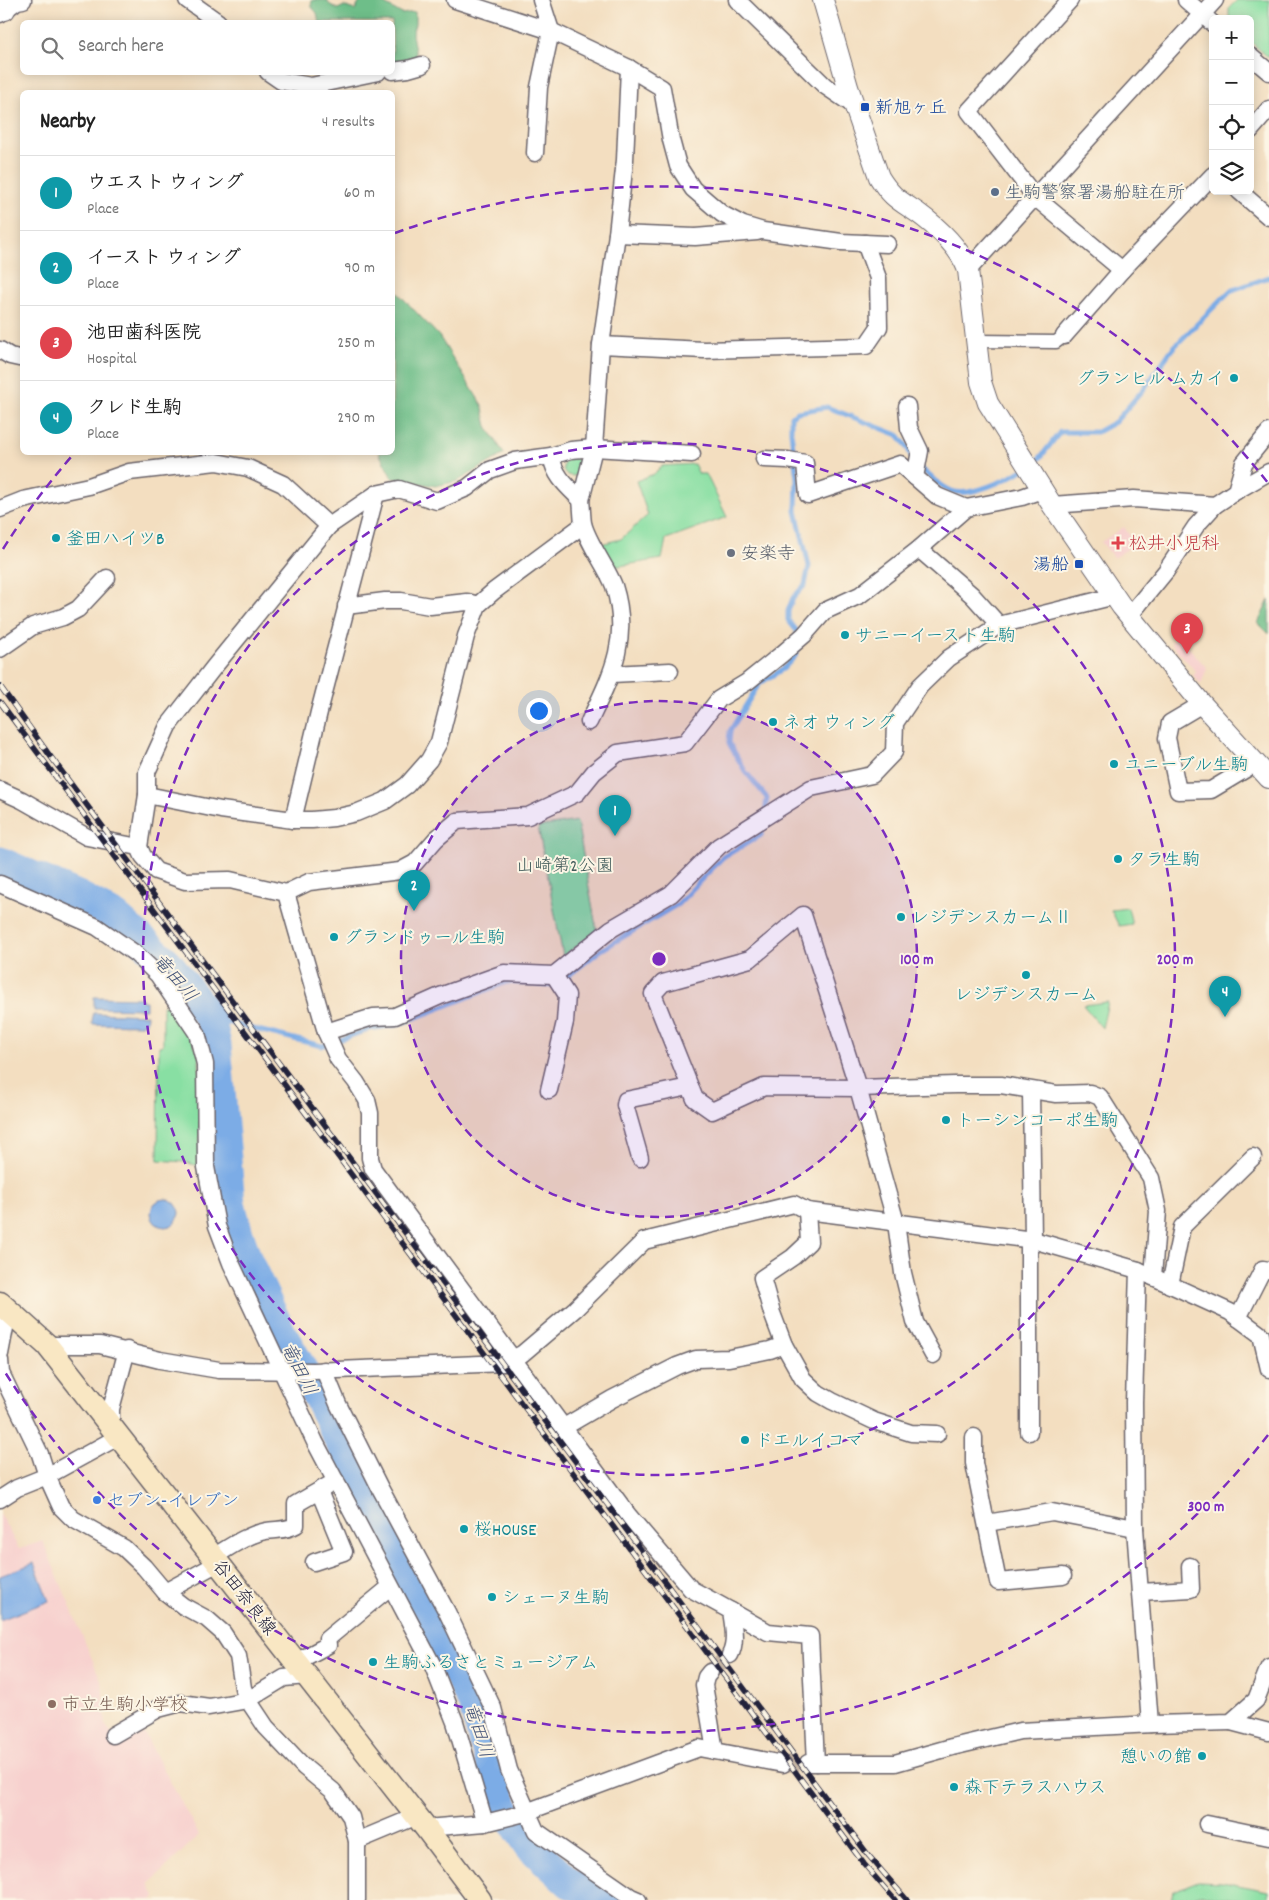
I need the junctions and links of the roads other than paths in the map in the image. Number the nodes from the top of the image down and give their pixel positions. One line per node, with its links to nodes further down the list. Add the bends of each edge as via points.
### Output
1 (22, 0): 10 (street)
2 (187, 0): 12 (street)
3 (455, 0): 13 (street)
4 (541, 0): 13 (street)
5 (737, 0): 21 (street, via 825,86)
6 (824, 0): 21 (street)
7 (1070, 0): 27 (street, via 970,111)
8 (1186, 0): 11 (street)
9 (1215, 0): 11 (street)
10 (3, 8)
11 (1207, 19): 27 (street)
12 (215, 20)
13 (551, 31): 16 (street); 24 (street, via 539,87)
14 (1254, 59): 18 (street)
15 (422, 65): 17 (street)
16 (629, 68): 29 (street, via 662,88 678,166 693,189 722,214); 30 (street, via 625,160)
17 (395, 71)
18 (1269, 72)
19 (272, 75): 20 (street, via 281,81 311,86)
20 (364, 75)
21 (856, 107): 33 (street, via 878,177 903,205 917,213 949,242)
22 (1269, 109): 23 (street)
23 (1254, 126)
24 (535, 153)
25 (1209, 179): 34 (street)
26 (1244, 195): 28 (street)
27 (1036, 198): 33 (street); 34 (street)
28 (1269, 217)
29 (762, 231): 30 (street, via 722,236); 31 (street)
30 (617, 234): 37 (street)
31 (865, 243): 32 (street); 37 (street, via 878,278 879,318 879,327 866,346 704,350)
32 (887, 244)
33 (968, 270): 36 (street)
34 (1122, 270): 35 (street)
35 (1064, 336): 36 (street, via 1056,342)
36 (977, 341): 50 (street, via 983,390 988,403)
37 (601, 345): 42 (street)
38 (0, 350): 39 (street)
39 (18, 358)
40 (907, 406): 47 (street, via 909,428 920,450)
41 (1269, 432): 48 (street, via 1244,463)
42 (594, 448): 43 (street); 44 (street); 51 (street)
43 (692, 454)
44 (552, 456): 49 (street, via 515,461 490,470 467,488 438,501 399,488); 51 (street, via 558,477)
45 (764, 459): 47 (street, via 805,463 808,495 900,464)
46 (1269, 472): 48 (street)
47 (915, 477): 53 (street, via 938,496)
48 (1236, 491): 52 (street)
49 (376, 494): 56 (street); 61 (street)
50 (1047, 498): 52 (street, via 1134,499); 53 (street, via 1022,496); 59 (street)
51 (581, 500): 55 (street)
52 (1216, 505): 62 (street, via 1196,526 1166,571)
53 (966, 508): 57 (street)
54 (0, 509): 56 (street, via 129,472 216,462 248,468 283,484)
55 (583, 525): 60 (street); 66 (street, via 614,586 621,620)
56 (329, 526): 72 (street, via 168,726 147,772)
57 (919, 549): 63 (street, via 972,595); 76 (street, via 860,595 825,612 782,654 720,699 685,743 618,753 594,772 577,793 528,816 458,821 436,838 415,864 400,871 308,882)
58 (107, 578): 64 (street, via 78,608 63,617 33,626)
59 (1114, 596): 62 (street); 63 (street)
60 (478, 605): 61 (street, via 467,602 430,606 385,601); 73 (street, via 466,636 439,742 408,785 356,813 334,818)
61 (346, 606): 73 (street)
62 (1130, 615): 67 (street)
63 (999, 625): 77 (street, via 949,658 920,686 895,723 894,752 872,775 812,788 719,846 671,894 611,929)
64 (0, 649)
65 (670, 671): 66 (street)
66 (612, 674): 68 (street)
67 (1202, 704): 69 (street); 69 (street, via 1170,723 1167,738 1178,791 1211,790)
68 (589, 722)
69 (1256, 763): 70 (street)
70 (1269, 778)
71 (0, 790): 74 (street, via 87,837)
72 (147, 795): 73 (street); 74 (street)
73 (293, 820)
74 (139, 847): 76 (street, via 156,870 185,881 230,880)
75 (0, 884): 102 (street, via 97,927 136,954 158,975 197,1033 205,1064 206,1166 217,1226 231,1263)
76 (286, 893): 78 (street)
77 (554, 975): 78 (street, via 504,974 395,1016 373,1017); 81 (street, via 567,995 565,1022)
78 (326, 1032): 98 (street, via 338,1059 367,1100 373,1169)
79 (689, 1087): 80 (street, via 694,1099 712,1111 764,1087); 80 (street, via 653,994 663,983 750,959 803,915); 84 (street, via 626,1100)
80 (858, 1088): 82 (street, via 955,1085 1001,1086); 86 (street)
81 (549, 1090)
82 (1032, 1091): 87 (street); 89 (street, via 1090,1093 1100,1097 1151,1178 1158,1210)
83 (1253, 1157): 90 (street, via 1182,1227)
84 (640, 1158)
85 (807, 1211): 86 (street); 94 (street, via 808,1242 793,1257 762,1278); 98 (street, via 794,1204 644,1241 575,1309)
86 (896, 1223): 87 (street); 97 (street, via 903,1273 915,1322)
87 (1031, 1240): 89 (street); 105 (street)
88 (1269, 1270): 92 (street, via 1263,1269)
89 (1146, 1274): 90 (street); 113 (street, via 1134,1402)
90 (1170, 1285): 92 (street)
91 (4, 1307): 93 (main road, 谷田奈良線); 96 (street)
92 (1238, 1318): 100 (street, via 1261,1335)
93 (47, 1345): 95 (street, via 100,1345); 104 (main road, 谷田奈良線)
94 (784, 1345): 103 (street, via 729,1358 696,1359 612,1399); 106 (street, via 803,1380 818,1393 874,1421 911,1432)
95 (127, 1350): 102 (street, via 160,1360 220,1370); 104 (street, via 111,1409)
96 (0, 1354)
97 (933, 1355)
98 (513, 1358): 101 (street, via 504,1363 465,1366); 103 (street)
99 (0, 1360): 108 (street, via 1,1373)
100 (1269, 1369)
101 (319, 1370): 102 (street); 133 (street, via 447,1612 493,1708)
102 (285, 1371): 109 (street, via 315,1442)
103 (564, 1427): 121 (street, via 628,1515 691,1589)
104 (115, 1432): 108 (street); 114 (main road, 谷田奈良線)
105 (1029, 1432)
106 (937, 1434)
107 (974, 1437): 112 (street, via 974,1463)
108 (48, 1476): 111 (street, via 17,1488); 119 (street, via 61,1506 72,1519 124,1548)
109 (336, 1481): 110 (street); 118 (street)
110 (319, 1491): 114 (street, via 296,1504 296,1525 288,1530 265,1531 243,1538); 115 (street, via 344,1552)
111 (0, 1499)
112 (987, 1523): 113 (street, via 1052,1512); 117 (street, via 998,1582)
113 (1134, 1528): 120 (street)
114 (216, 1560): 119 (street); 124 (main road, 谷田奈良線)
115 (314, 1562)
116 (1190, 1566): 120 (street, via 1191,1589)
117 (1063, 1576)
118 (390, 1587): 124 (street, via 327,1639 328,1645); 135 (street, via 436,1674 456,1722)
119 (165, 1592): 126 (street, via 223,1633 238,1656)
120 (1140, 1592): 128 (street)
121 (731, 1611): 122 (street, via 734,1627); 128 (street, via 768,1632 810,1636 812,1763 895,1763 1020,1732)
122 (730, 1655)
123 (1269, 1666): 127 (street, via 1256,1700)
124 (301, 1669): 126 (street); 134 (main road, 谷田奈良線)
125 (710, 1672): 131 (street, via 704,1685)
126 (248, 1700): 130 (street, via 209,1707 181,1703 158,1709); 138 (street, via 266,1727 333,1792 351,1817)
127 (1230, 1722): 128 (street); 129 (street)
128 (1150, 1724)
129 (1269, 1732)
130 (113, 1735)
131 (715, 1751): 132 (street); 133 (street, via 700,1748)
132 (783, 1764)
133 (524, 1813): 135 (street); 141 (street, via 536,1831)
134 (422, 1822): 135 (street); 138 (street); 140 (main road, 谷田奈良線)
135 (489, 1822)
136 (1207, 1824): 137 (street)
137 (1269, 1837)
138 (357, 1841): 139 (street)
139 (358, 1900)
140 (480, 1900)
141 (638, 1900)

